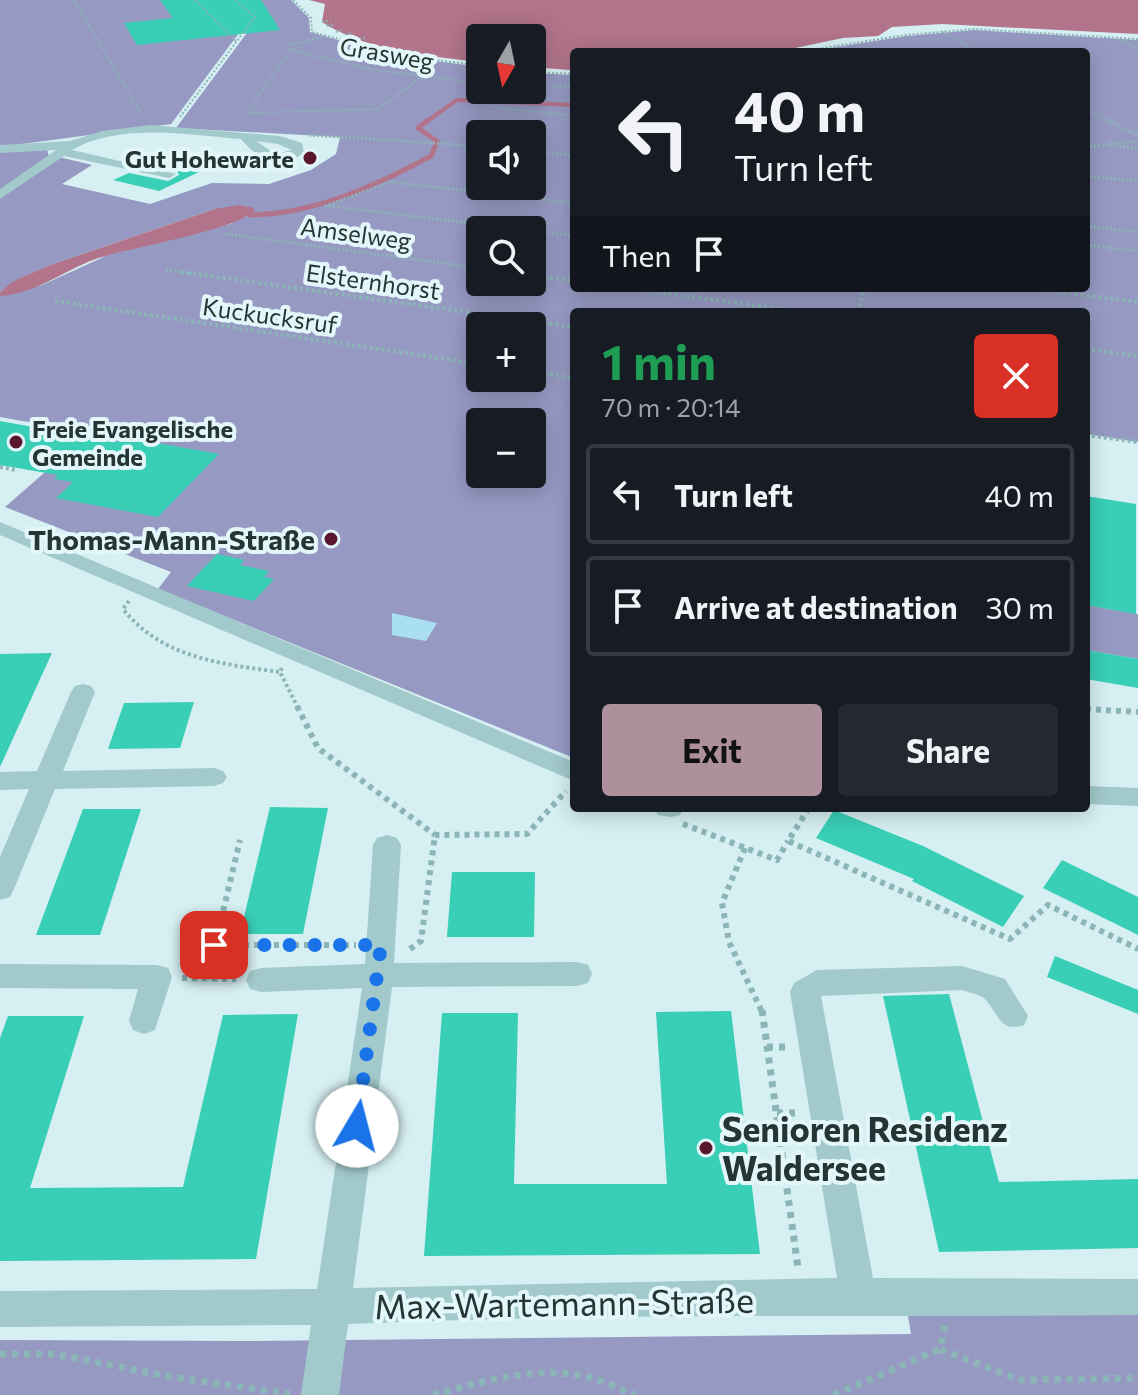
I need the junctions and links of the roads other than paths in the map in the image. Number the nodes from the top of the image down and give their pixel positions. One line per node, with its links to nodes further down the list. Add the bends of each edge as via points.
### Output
1 (245, 136): 2 (street, via 150,129 102,135)
2 (68, 147): 3 (street); 4 (street, via 71,156); 5 (street)
3 (0, 149)
4 (169, 174)
5 (0, 195)
6 (0, 528): 8 (street, via 139,587 284,662)
7 (83, 692): 11 (street)
8 (570, 770)
9 (214, 777): 11 (street)
10 (0, 781): 11 (street)
11 (45, 781): 15 (street)
12 (1090, 795): 13 (street)
13 (1138, 797)
14 (387, 845): 16 (street)
15 (0, 889)
16 (380, 960): 17 (street); 19 (street); 24 (street)
17 (577, 974)
18 (0, 976): 21 (street, via 157,977)
19 (261, 980)
20 (1013, 1016): 22 (street, via 994,988 962,978 817,982 805,992)
21 (144, 1021)
22 (858, 1296): 23 (street, Max-Wartemann-Straße); 24 (street, Max-Wartemann-Straße)
23 (1138, 1297)
24 (331, 1307): 25 (street, Max-Wartemann-Straße); 26 (street)
25 (0, 1309)
26 (320, 1395)

